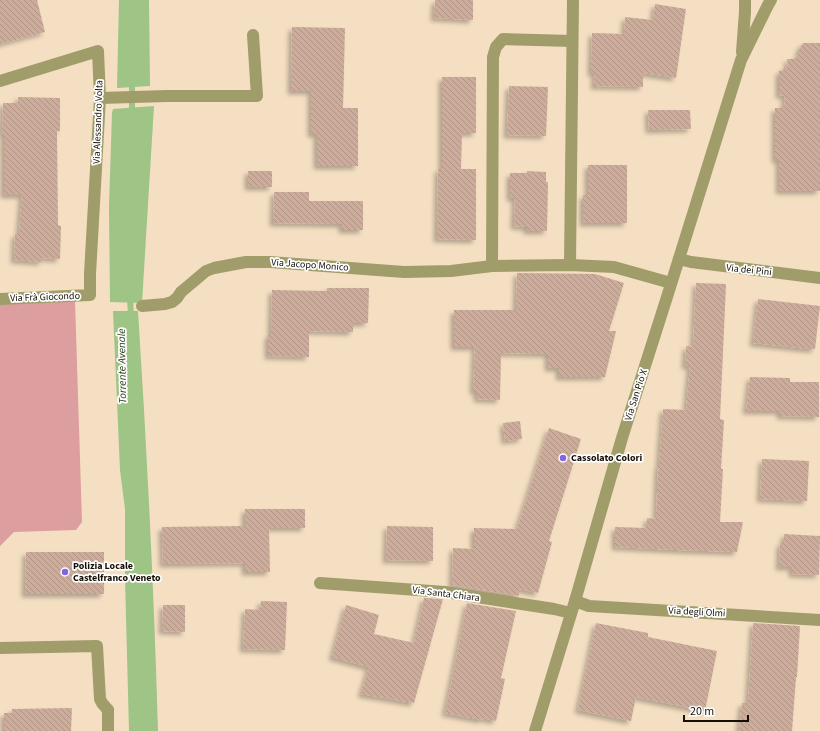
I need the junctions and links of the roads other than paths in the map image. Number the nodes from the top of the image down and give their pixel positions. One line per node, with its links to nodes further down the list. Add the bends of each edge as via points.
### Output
1 (573, 0): 5 (street)
2 (744, 0): 6 (street, Via San Pio X)
3 (772, 0): 6 (street, Via San Pio X)
4 (253, 35): 8 (street, via 257,96)
5 (572, 41): 10 (street); 11 (street, via 504,40 496,47 493,57)
6 (741, 60): 9 (street, Via San Pio X)
7 (0, 81): 8 (street, Via Alessandro Volta, via 98,51)
8 (100, 98): 14 (street, Via Alessandro Volta)
9 (679, 259): 12 (street, Via dei Pini); 13 (street, Via San Pio X)
10 (570, 265): 11 (street, Via Jacopo Monico); 13 (street, Via Jacopo Monico, via 614,267)
11 (492, 266): 16 (street, Via Jacopo Monico, via 451,271 404,272 246,262 206,271 172,302)
12 (820, 278)
13 (671, 283): 18 (street, Via San Pio X, via 622,438)
14 (90, 295): 15 (street, Via Frà Giocondo)
15 (0, 299)
16 (142, 306)
17 (320, 583): 18 (street, Via Santa Chiara, via 445,592 554,609)
18 (573, 607): 19 (street, Via degli Olmi); 22 (street, Via San Pio X)
19 (820, 620)
20 (0, 648): 21 (street, via 97,646 100,699 108,710)
21 (108, 731)
22 (536, 731)

